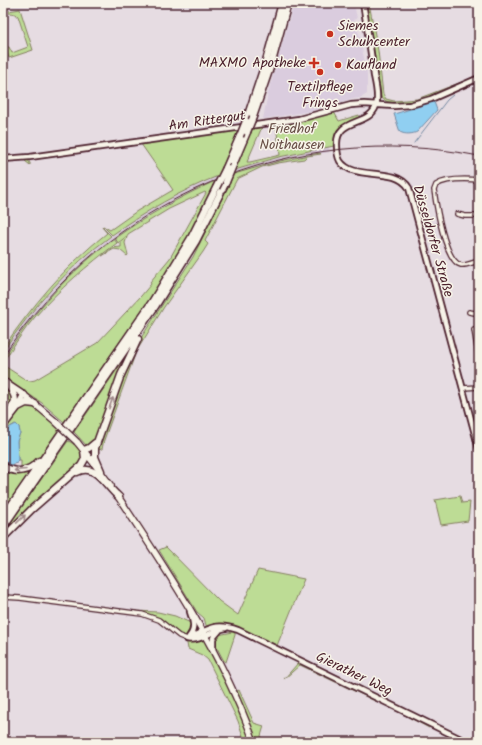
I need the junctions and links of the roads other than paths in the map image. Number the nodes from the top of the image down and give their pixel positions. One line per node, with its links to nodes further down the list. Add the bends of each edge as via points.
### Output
1 (282, 3): 26 (highway, bridge, via 246,121 191,238 129,336)
2 (288, 3): 11 (highway, bridge, via 272,62 253,117 226,182 196,241)
3 (363, 3): 5 (street)
4 (479, 78): 5 (street, Am Rittergut, via 414,104)
5 (377, 104): 6 (street, Am Rittergut, via 352,104 299,119); 19 (street, Düsseldorfer Straße, via 368,117 350,124 340,133 337,143 338,157 351,169 396,178 408,187)
6 (3, 159)
7 (479, 180): 10 (street, via 456,180 437,185 434,191 443,238 454,260 464,265)
8 (457, 214): 9 (street)
9 (479, 216)
10 (479, 261)
11 (156, 306): 25 (highway, one-way to 11, via 129,356); 34 (highway)
12 (469, 312): 13 (street)
13 (479, 312)
14 (474, 330): 15 (street)
15 (478, 351): 16 (street)
16 (479, 360)
17 (5, 382): 20 (main road); 22 (highway, via 15,395)
18 (479, 387): 19 (street)
19 (463, 388): 27 (street, Düsseldorfer Straße)
20 (24, 395): 21 (main road); 22 (highway)
21 (35, 404): 22 (highway, via 26,403); 28 (main road, bridge)
22 (16, 407): 23 (highway); 24 (highway)
23 (3, 419)
24 (3, 426)
25 (97, 440): 28 (highway); 30 (highway, via 94,454)
26 (55, 442): 29 (highway, one-way to 29, via 29,469 17,471); 33 (highway)
27 (479, 449)
28 (84, 450): 30 (main road); 31 (highway, via 85,461)
29 (3, 466)
30 (101, 471): 32 (main road)
31 (70, 476): 32 (highway, via 83,470 93,471); 35 (highway, one-way to 31)
32 (119, 497): 37 (main road)
33 (3, 516)
34 (3, 527)
35 (3, 538)
36 (3, 597): 41 (street, via 142,614 159,620 178,635)
37 (188, 607): 40 (main road); 41 (street, via 194,627 192,634)
38 (231, 628): 39 (street, Gierather Weg); 40 (street, Gierather Weg, via 217,626); 44 (street, Gierather Weg, via 277,647)
39 (221, 629): 40 (street, Gierather Weg); 42 (street, via 213,641)
40 (203, 634): 41 (street); 42 (main road)
41 (187, 638)
42 (215, 656): 43 (main road, via 235,693)
43 (254, 742)
44 (467, 742)

